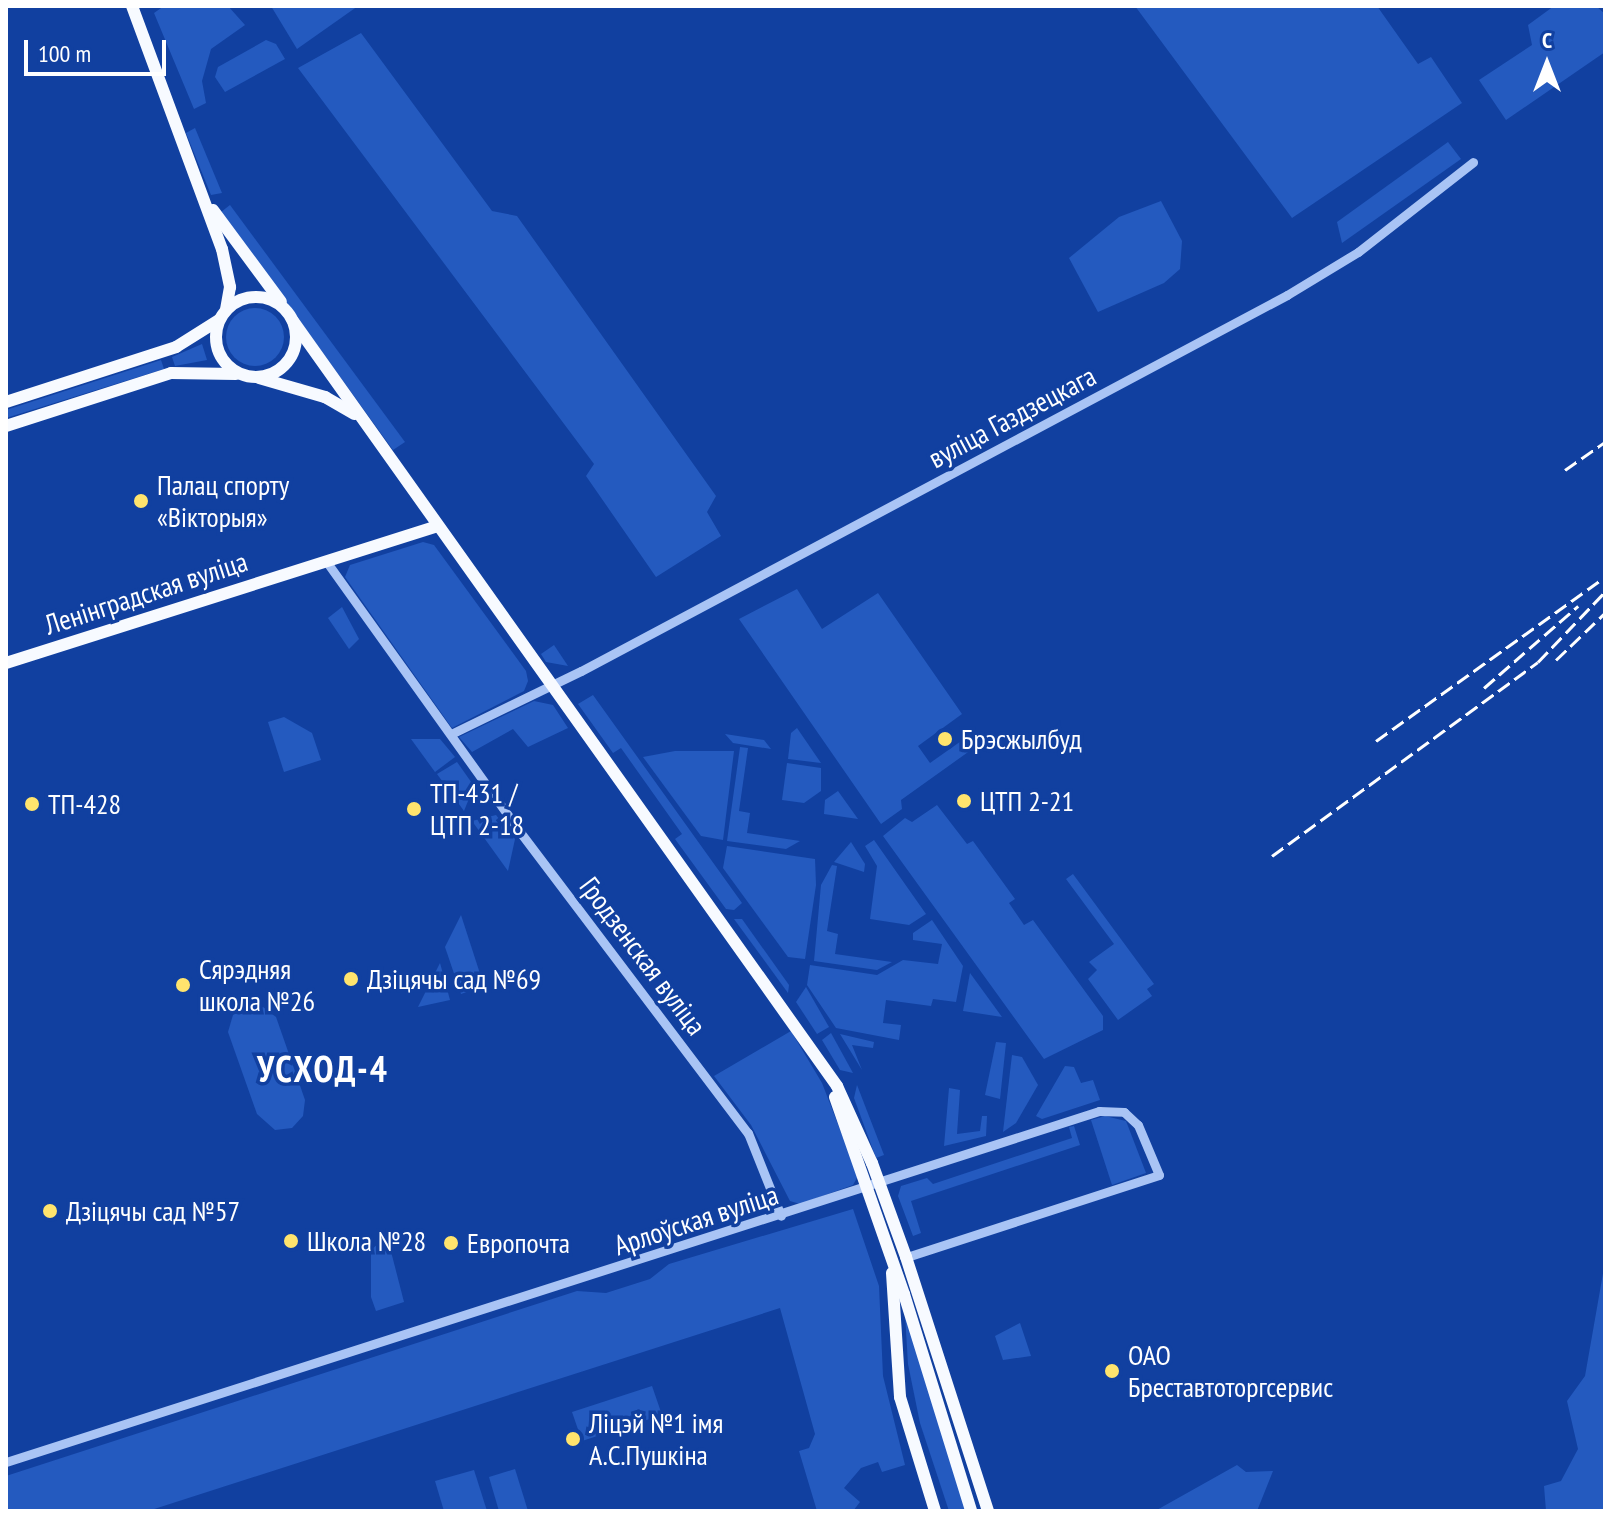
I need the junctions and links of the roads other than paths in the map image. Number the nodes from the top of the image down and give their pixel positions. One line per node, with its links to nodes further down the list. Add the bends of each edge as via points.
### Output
1 (132, 6): 3 (main road)
2 (1473, 162): 13 (street, вуліца Газдзецкага, via 1358,252 1287,295)
3 (201, 191): 4 (main road, via 229,276); 5 (main road)
4 (222, 314): 5 (main road, via 250,297 263,297); 6 (main road, via 215,333 222,359); 7 (main road, via 176,347)
5 (290, 315): 6 (main road, via 293,354 278,371); 8 (main road)
6 (250, 376): 8 (main road, via 325,397); 9 (main road, via 171,373)
7 (6, 402)
8 (361, 419): 10 (main road)
9 (6, 426)
10 (438, 526): 11 (main road, Ленінградская вуліца); 13 (main road)
11 (326, 561): 12 (main road, Ленінградская вуліца); 14 (street, Гродзенская вуліца)
12 (6, 663)
13 (555, 685): 14 (street); 15 (main road)
14 (451, 734): 18 (street, Гродзенская вуліца, via 748,1133)
15 (824, 1068): 16 (main road, via 843,1097); 17 (main road)
16 (880, 1183): 17 (street, Арлоўская вуліца); 19 (main road); 19 (street, Арлоўская вуліца, via 1099,1111 1124,1112 1138,1125 1159,1175)
17 (865, 1189): 18 (street, Арлоўская вуліца); 20 (main road)
18 (781, 1216): 21 (street, Арлоўская вуліца)
19 (906, 1257): 24 (main road)
20 (891, 1258): 22 (main road, via 900,1397); 23 (main road)
21 (6, 1462)
22 (935, 1511)
23 (971, 1511)
24 (988, 1511)

